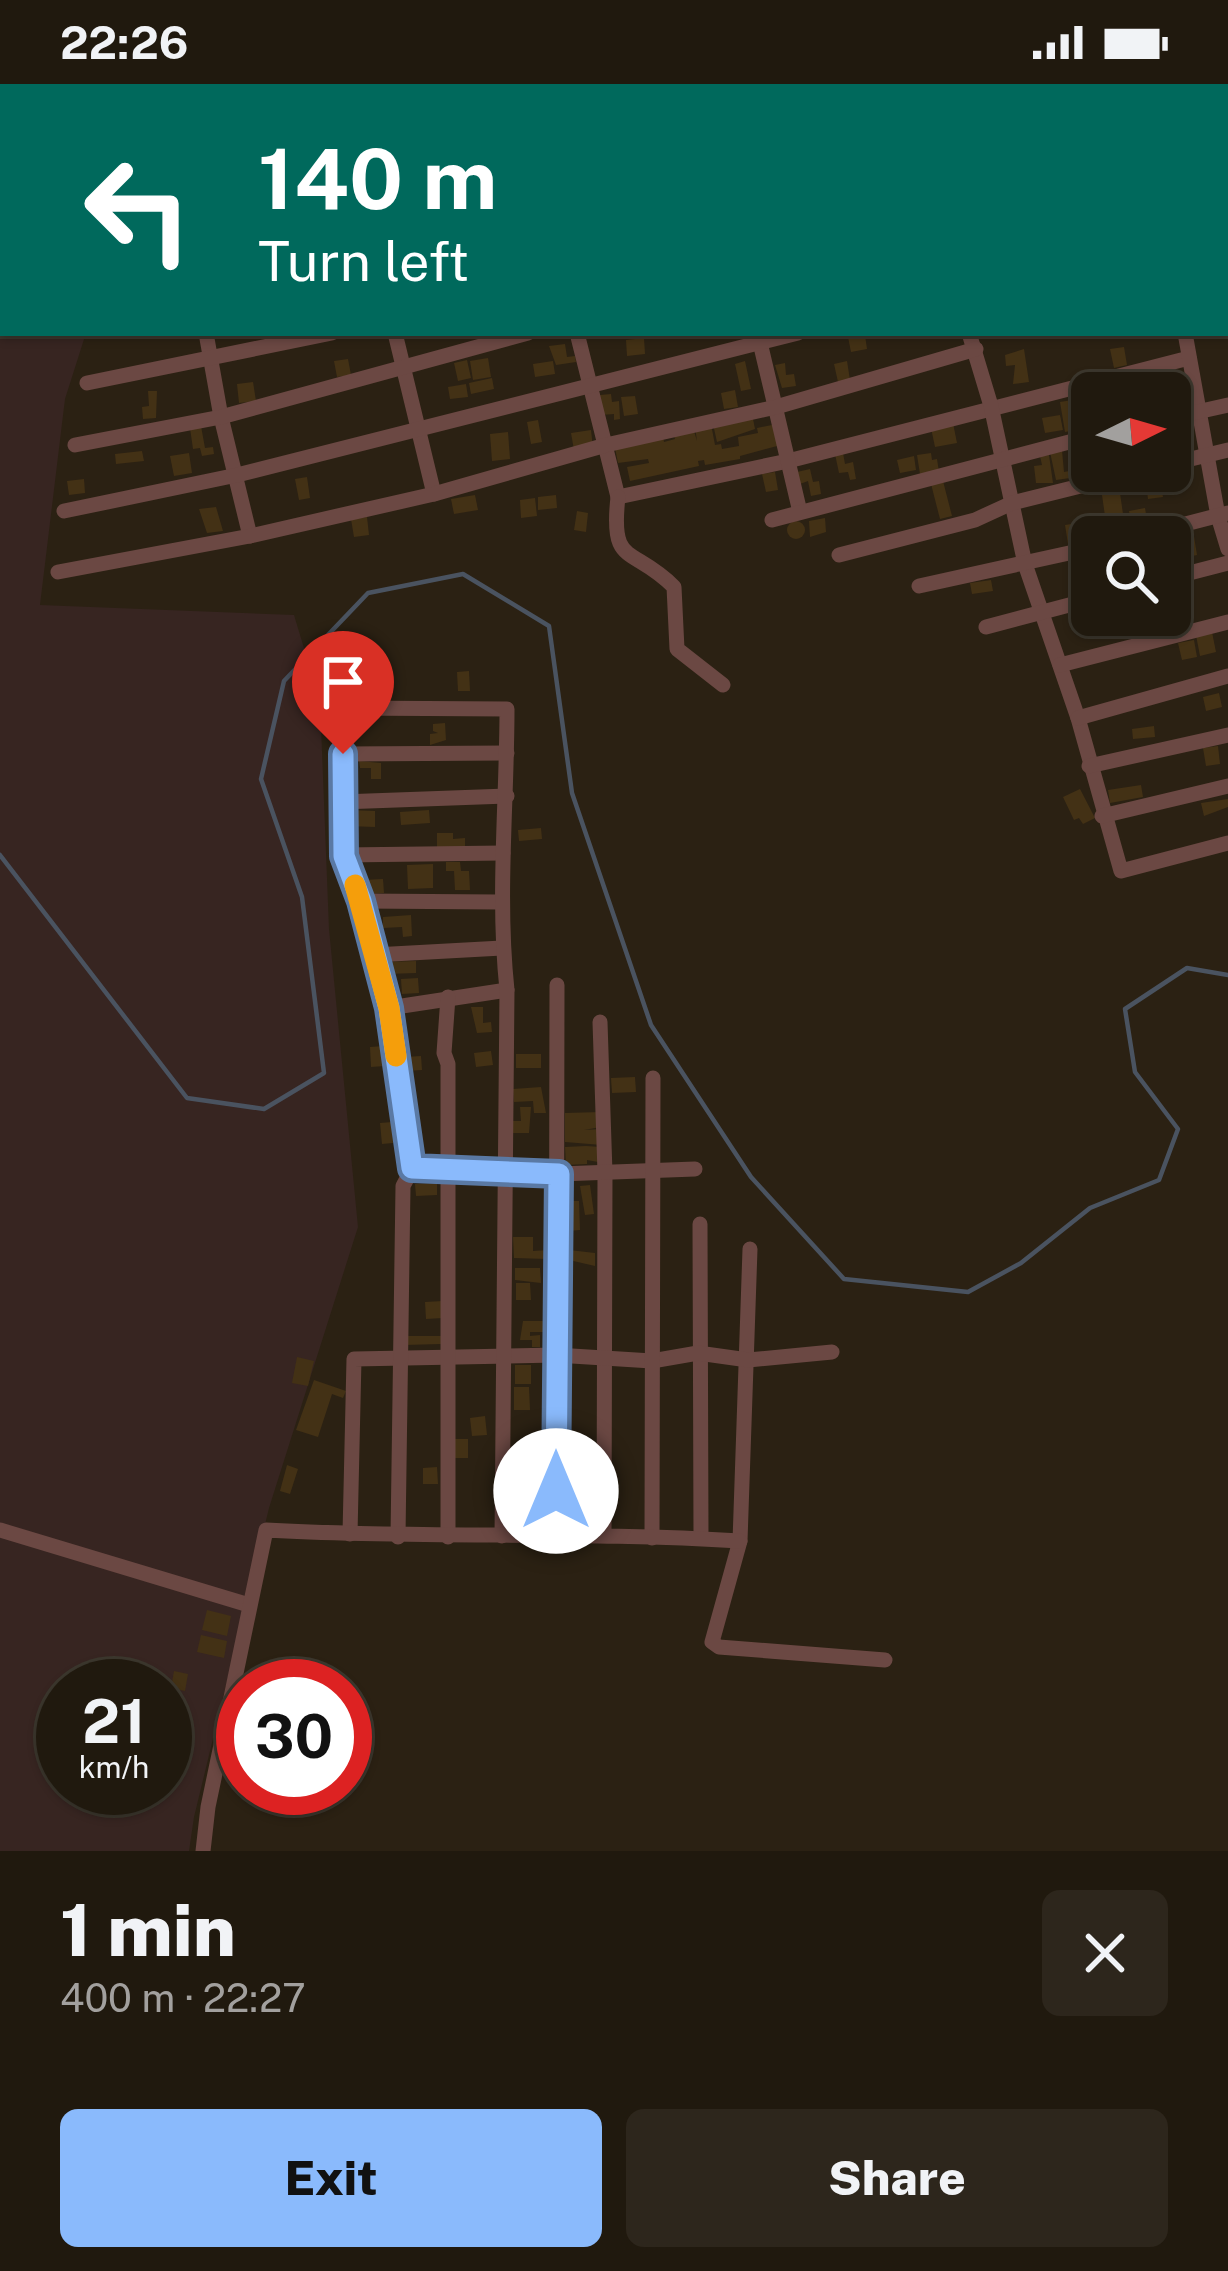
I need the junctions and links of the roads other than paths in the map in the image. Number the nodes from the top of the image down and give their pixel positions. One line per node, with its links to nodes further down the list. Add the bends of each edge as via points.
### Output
1 (207, 336): 10 (street)
2 (319, 336): 10 (street)
3 (396, 336): 11 (street)
4 (516, 336): 11 (street)
5 (578, 336): 13 (street)
6 (1186, 336): 9 (street)
7 (759, 338): 13 (street); 16 (street)
8 (972, 341): 15 (street); 16 (street)
9 (1190, 358): 15 (street); 17 (street)
10 (211, 361): 12 (street); 19 (street)
11 (402, 367): 19 (street); 20 (street)
12 (87, 383)
13 (592, 384): 20 (street); 23 (street)
14 (1228, 405): 17 (street)
15 (991, 406): 26 (street); 28 (street)
16 (776, 407): 23 (street); 28 (street)
17 (1201, 410): 18 (street); 25 (street)
18 (1191, 413)
19 (221, 417): 22 (street); 29 (street)
20 (418, 430): 29 (street); 31 (street)
21 (1071, 441): 26 (street)
22 (75, 446)
23 (606, 446): 31 (street); 32 (street)
24 (1228, 450): 25 (street)
25 (1208, 454): 27 (street); 36 (street)
26 (1002, 458): 33 (street); 35 (street)
27 (1191, 458)
28 (788, 460): 32 (street); 35 (street)
29 (237, 475): 34 (street); 39 (street)
30 (1071, 488): 33 (street)
31 (434, 494): 39 (street)
32 (618, 496): 54 (street, via 618,544 676,593 679,654)
33 (1012, 503): 42 (street); 44 (street)
34 (64, 511)
35 (800, 512): 37 (street)
36 (1223, 515): 38 (street); 40 (street)
37 (772, 520)
38 (1191, 523)
39 (250, 536): 45 (street)
40 (1228, 549)
41 (1071, 553): 44 (street)
42 (838, 555)
43 (1228, 563): 46 (street)
44 (1025, 564): 47 (street); 49 (street)
45 (58, 572)
46 (1191, 573)
47 (919, 586)
48 (1071, 604): 49 (street)
49 (1040, 612): 51 (street); 52 (street)
50 (1228, 622): 52 (street)
51 (986, 627)
52 (1060, 664): 55 (street)
53 (1228, 676): 55 (street)
54 (723, 685)
55 (1078, 718): 59 (street)
56 (1228, 735): 59 (street)
57 (507, 753): 58 (street); 58 (street, via 507,709 345,708); 61 (street)
58 (343, 754): 62 (street)
59 (1089, 766): 63 (street)
60 (1228, 786): 63 (street)
61 (507, 796): 62 (street); 65 (street)
62 (341, 802): 66 (street)
63 (1102, 816): 64 (street, via 1121,872)
64 (1228, 842)
65 (503, 853): 66 (street); 68 (street)
66 (344, 856): 67 (street)
67 (361, 901): 68 (street); 70 (street)
68 (499, 902): 69 (street)
69 (502, 948): 70 (street); 72 (street)
70 (374, 955): 74 (street)
71 (557, 986): 83 (street)
72 (507, 990): 73 (street); 81 (street)
73 (448, 997): 74 (street); 80 (street)
74 (389, 1008): 77 (street)
75 (600, 1022): 82 (street)
76 (653, 1078): 78 (street)
77 (412, 1168): 80 (street); 91 (street, via 403,1186)
78 (652, 1169): 79 (street); 82 (street); 93 (street)
79 (695, 1169)
80 (449, 1171): 81 (street); 89 (street)
81 (505, 1173): 83 (street); 90 (street)
82 (605, 1173): 83 (street); 92 (street)
83 (559, 1174): 88 (street)
84 (700, 1224): 87 (street)
85 (750, 1249): 94 (street)
86 (832, 1352): 94 (street)
87 (698, 1353): 93 (street); 94 (street); 103 (street)
88 (556, 1355): 90 (street); 92 (street); 99 (street)
89 (449, 1356): 90 (street); 91 (street); 101 (street)
90 (502, 1356): 98 (street)
91 (400, 1357): 96 (street, via 354,1359); 100 (street)
92 (603, 1357): 93 (street); 97 (street)
93 (652, 1360): 102 (street)
94 (748, 1360): 104 (street)
95 (0, 1530): 105 (street)
96 (350, 1534): 100 (street); 105 (street, via 266,1530)
97 (604, 1535): 99 (street); 102 (street)
98 (502, 1536): 99 (street); 101 (street)
99 (556, 1536)
100 (398, 1537): 101 (street)
101 (448, 1537)
102 (652, 1538): 103 (street)
103 (701, 1538): 104 (street)
104 (740, 1541): 106 (street, via 715,1646)
105 (249, 1605): 107 (street)
106 (885, 1660)
107 (203, 1851)

